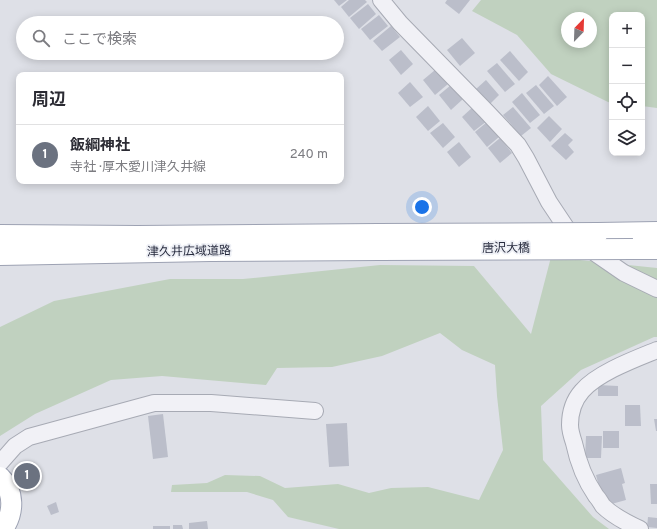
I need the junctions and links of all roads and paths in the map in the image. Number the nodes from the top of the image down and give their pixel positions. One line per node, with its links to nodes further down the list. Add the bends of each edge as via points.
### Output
1 (381, 0): 7 (street, via 518,145 549,202 579,242 624,273)
2 (657, 232): 4 (main road, 唐沢大橋, bridge)
3 (0, 235): 4 (main road, 津久井広域道路)
4 (379, 242): 5 (main road, 唐沢大橋, bridge); 6 (main road, 津久井広域道路, via 218,251)
5 (657, 249)
6 (0, 255)
7 (657, 289)
8 (657, 350): 13 (street, via 605,374 582,390 576,398 570,417 577,456 589,485 603,506)
9 (315, 411): 10 (street, via 211,403 154,403 29,437 15,446)
10 (0, 463)
11 (0, 477): 12 (main road, via 9,489 12,503 10,517)
12 (3, 529)
13 (640, 529)

